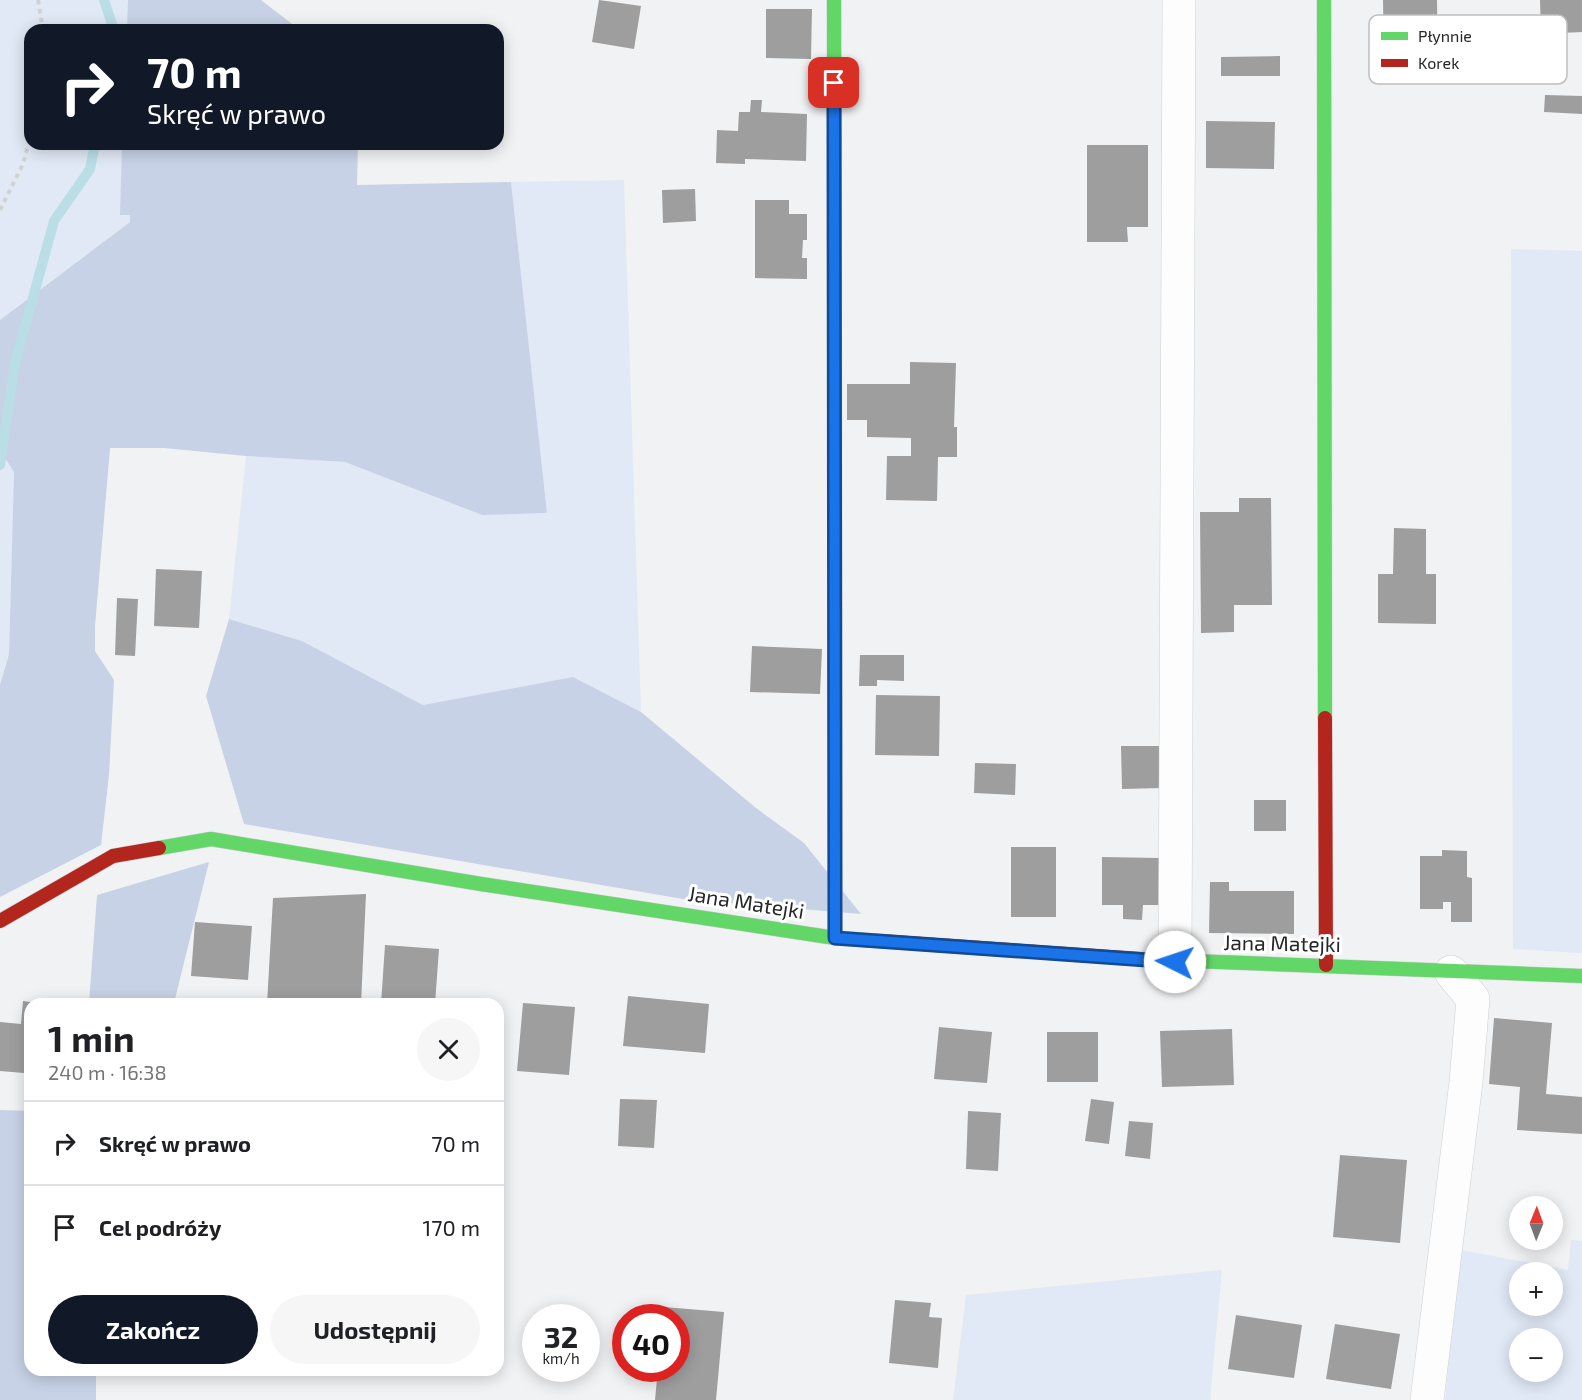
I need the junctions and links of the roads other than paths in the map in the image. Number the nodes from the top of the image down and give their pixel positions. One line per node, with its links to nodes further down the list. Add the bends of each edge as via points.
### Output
1 (834, 0): 5 (street)
2 (1179, 0): 6 (street)
3 (1324, 0): 7 (street)
4 (0, 921): 5 (street, Jana Matejki, via 113,856 211,839)
5 (835, 938): 6 (street, Jana Matejki)
6 (1175, 962): 7 (street, Jana Matejki)
7 (1326, 965): 8 (street, Jana Matejki)
8 (1451, 972): 9 (street, Jana Matejki); 10 (street, via 1473,999)
9 (1582, 976)
10 (1427, 1400)

